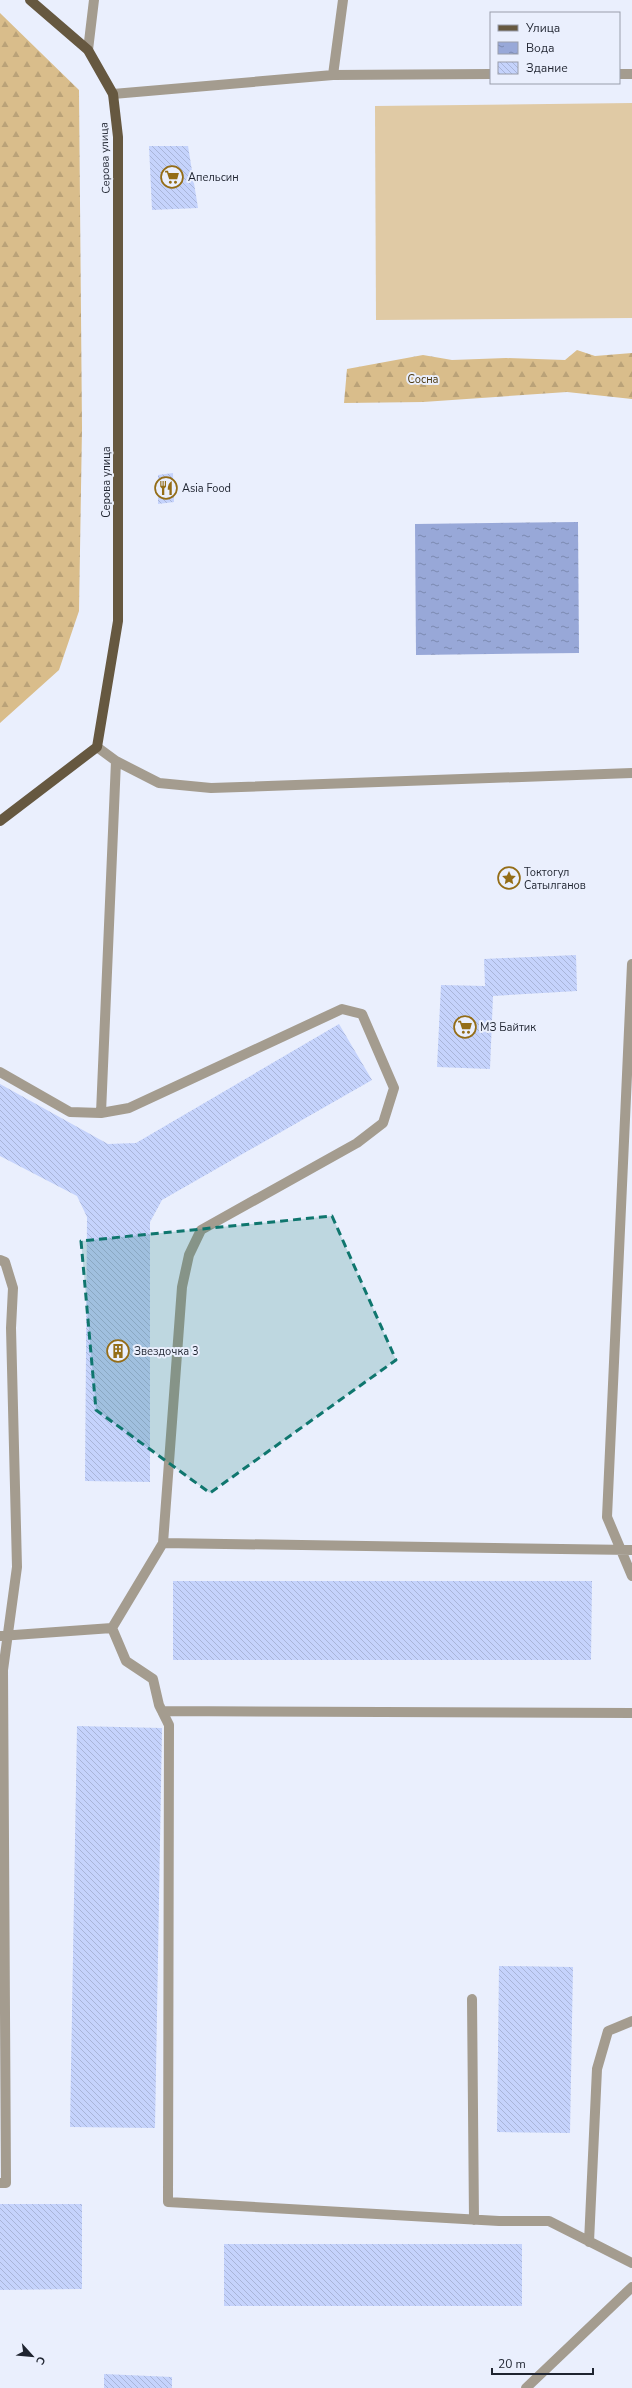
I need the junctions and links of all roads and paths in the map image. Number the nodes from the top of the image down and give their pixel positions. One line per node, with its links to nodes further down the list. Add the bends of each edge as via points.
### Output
1 (30, 0): 4 (main road, Серова улица)
2 (94, 0): 4 (street)
3 (343, 0): 8 (street)
4 (88, 50): 9 (main road, Серова улица)
5 (490, 74): 8 (street)
6 (620, 74): 7 (street)
7 (632, 74)
8 (333, 75): 9 (street)
9 (113, 94): 10 (main road, Серова улица, via 118,137 118,621)
10 (97, 746): 11 (street); 13 (main road)
11 (116, 761): 12 (street, via 159,783 211,788); 17 (street)
12 (632, 773)
13 (0, 821)
14 (632, 964): 15 (street)
15 (632, 975): 20 (street, via 607,1517)
16 (0, 1072): 17 (street, via 70,1112)
17 (101, 1113): 19 (street, via 129,1108 342,1010 362,1014 394,1088 383,1123 357,1143 201,1230 189,1255 182,1287)
18 (0, 1260): 24 (street, via 5,1262 13,1288 11,1328 17,1567)
19 (163, 1542): 20 (street); 23 (street)
20 (620, 1549): 21 (street); 22 (street)
21 (632, 1550)
22 (632, 1576)
23 (112, 1628): 24 (street); 25 (street, via 126,1660 153,1680)
24 (4, 1635): 29 (street, via 6,2183)
25 (162, 1710): 26 (street); 30 (street, via 169,1725 168,2202)
26 (632, 1713)
27 (472, 1999): 30 (street)
28 (632, 2021): 31 (street, via 608,2031 597,2069)
29 (0, 2183)
30 (474, 2220): 31 (street, via 549,2222)
31 (589, 2242): 32 (street)
32 (632, 2263)
33 (632, 2287): 34 (street)
34 (526, 2388)

